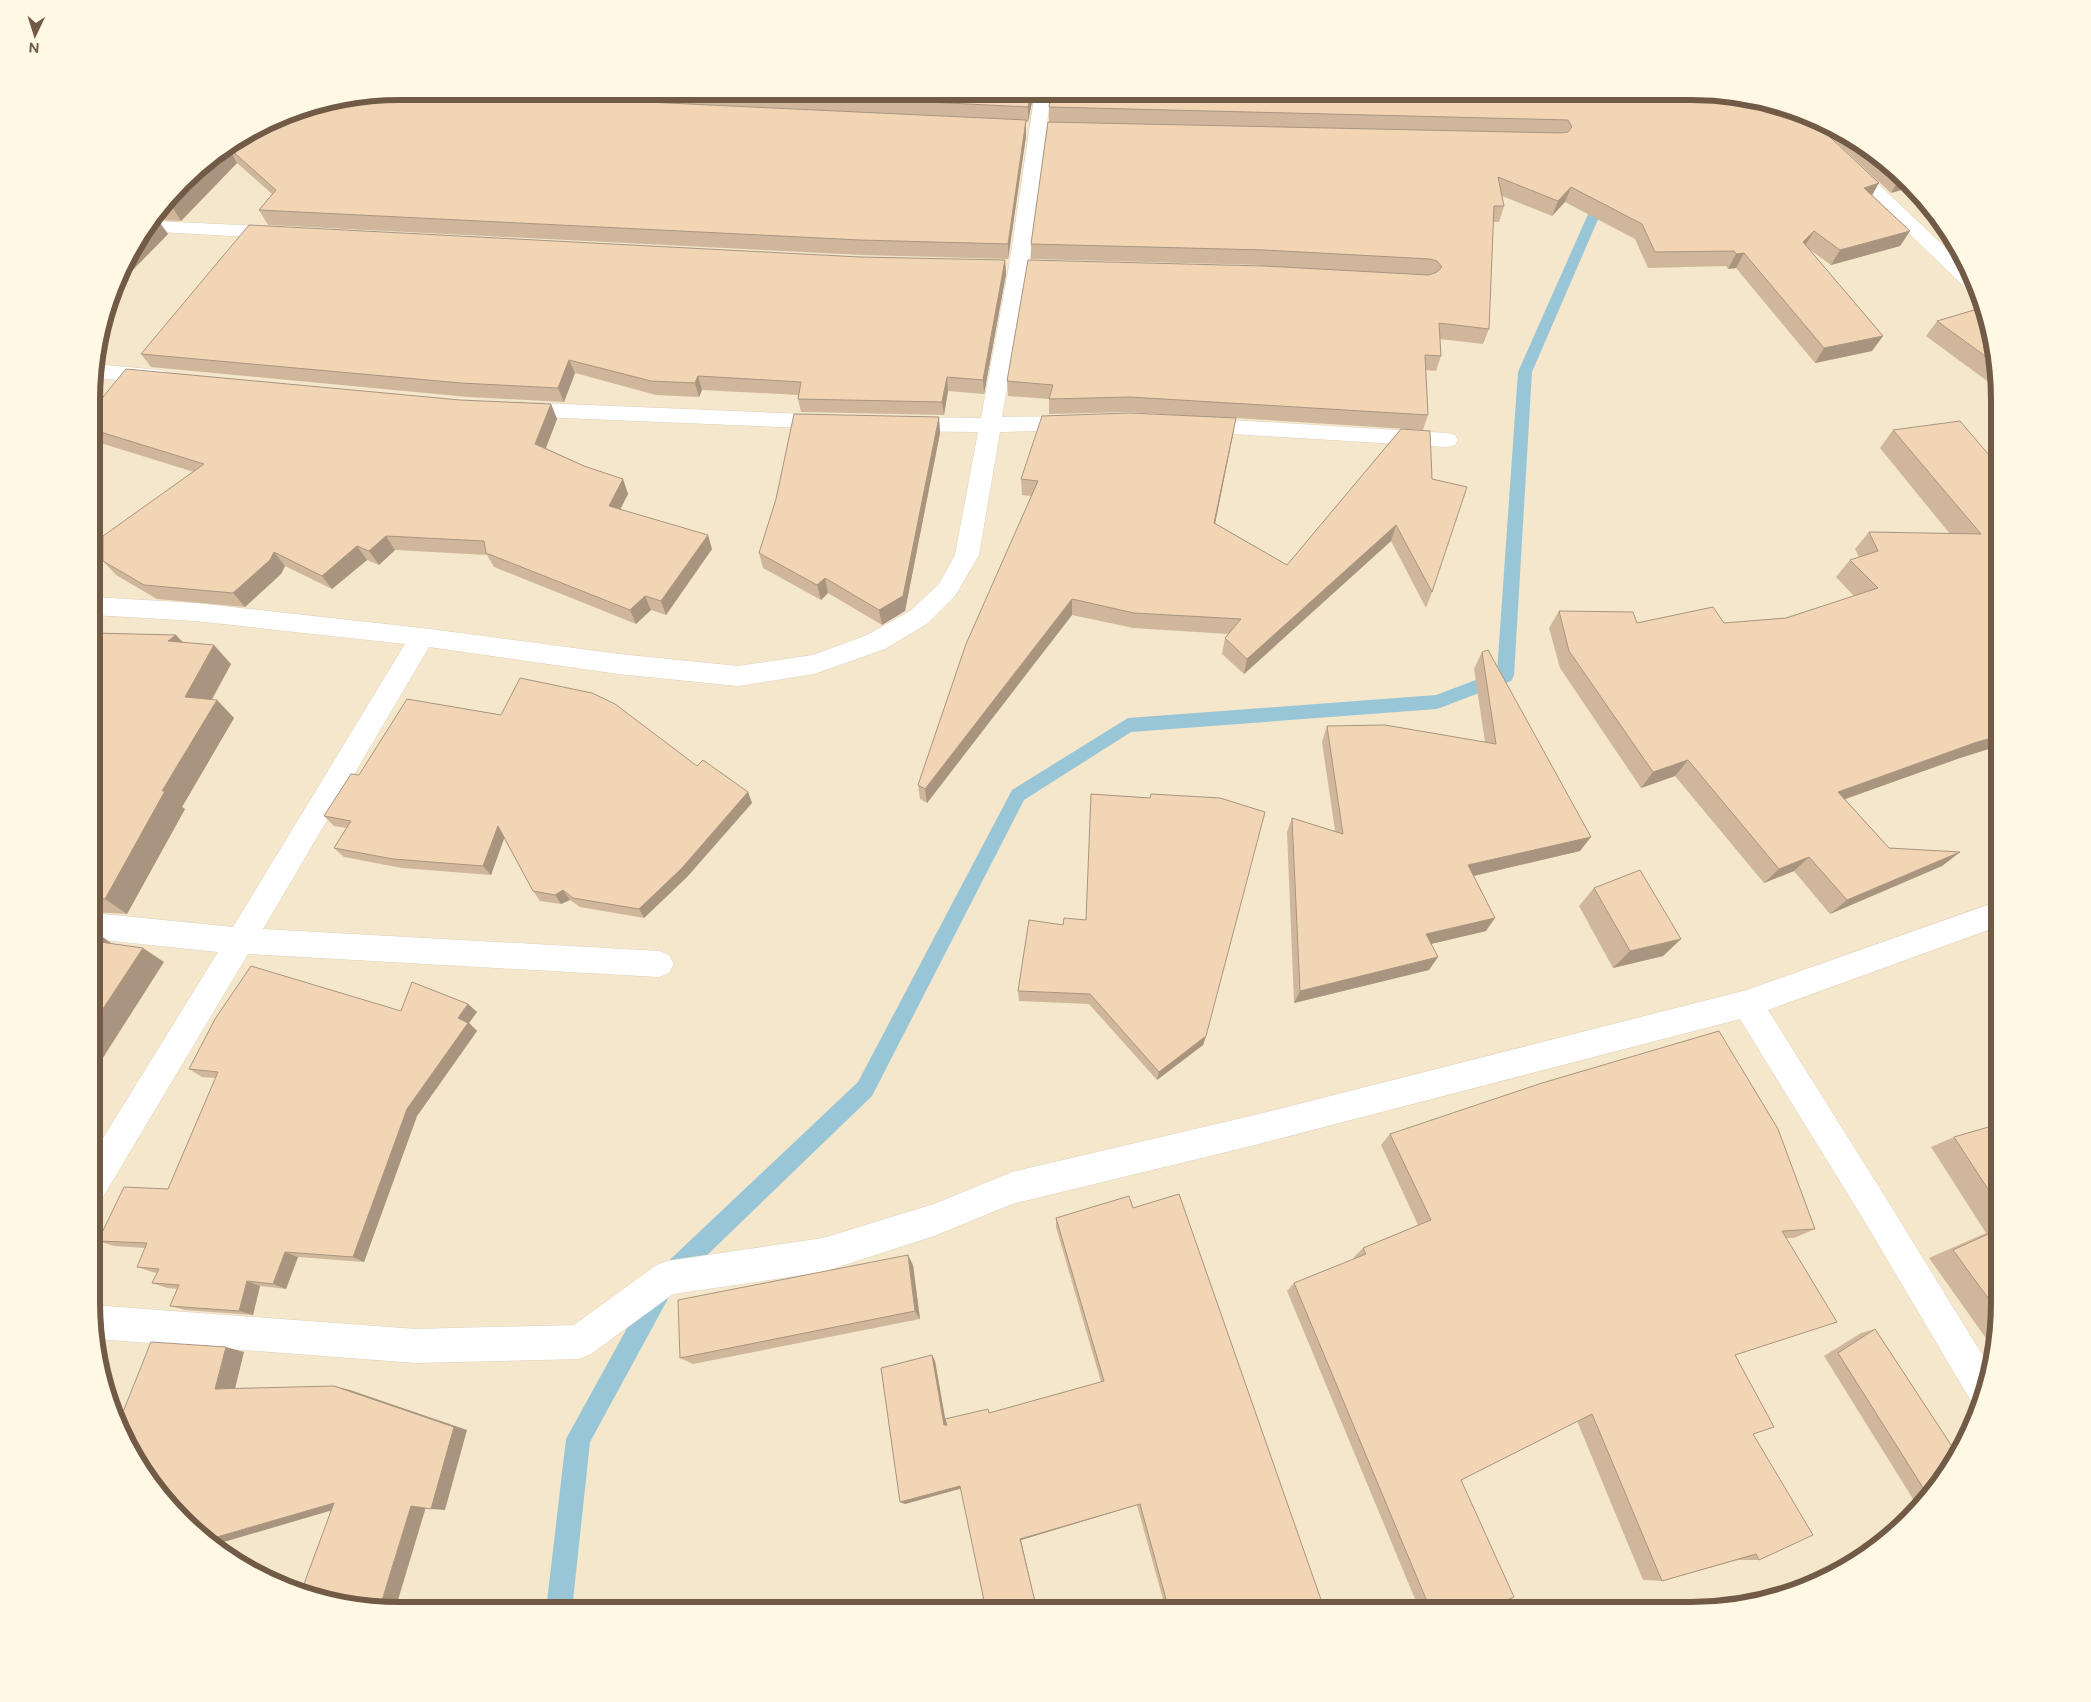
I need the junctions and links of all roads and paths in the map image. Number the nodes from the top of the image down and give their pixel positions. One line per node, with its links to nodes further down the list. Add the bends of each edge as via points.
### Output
1 (1042, 100): 13 (street, via 1019,266)
2 (1836, 154): 5 (street)
3 (156, 226): 4 (street)
4 (304, 234)
5 (1951, 255)
6 (102, 372): 7 (street)
7 (181, 379)
8 (496, 408): 10 (street)
9 (1099, 422): 13 (street)
10 (846, 423)
11 (886, 424): 13 (street)
12 (1178, 424): 14 (street)
13 (990, 425): 16 (street, via 967,555 947,590 919,617 876,642 814,664 738,676 619,664)
14 (1447, 440)
15 (100, 606): 16 (street, via 196,612)
16 (422, 637): 19 (street)
17 (1991, 917): 21 (street)
18 (100, 927): 19 (street)
19 (240, 941): 20 (street); 22 (street)
20 (659, 964)
21 (1747, 1004): 23 (street, via 1255,1130 1012,1188 934,1220 822,1255 668,1278 578,1342 416,1346); 24 (street)
22 (100, 1173)
23 (101, 1323)
24 (1980, 1382)

